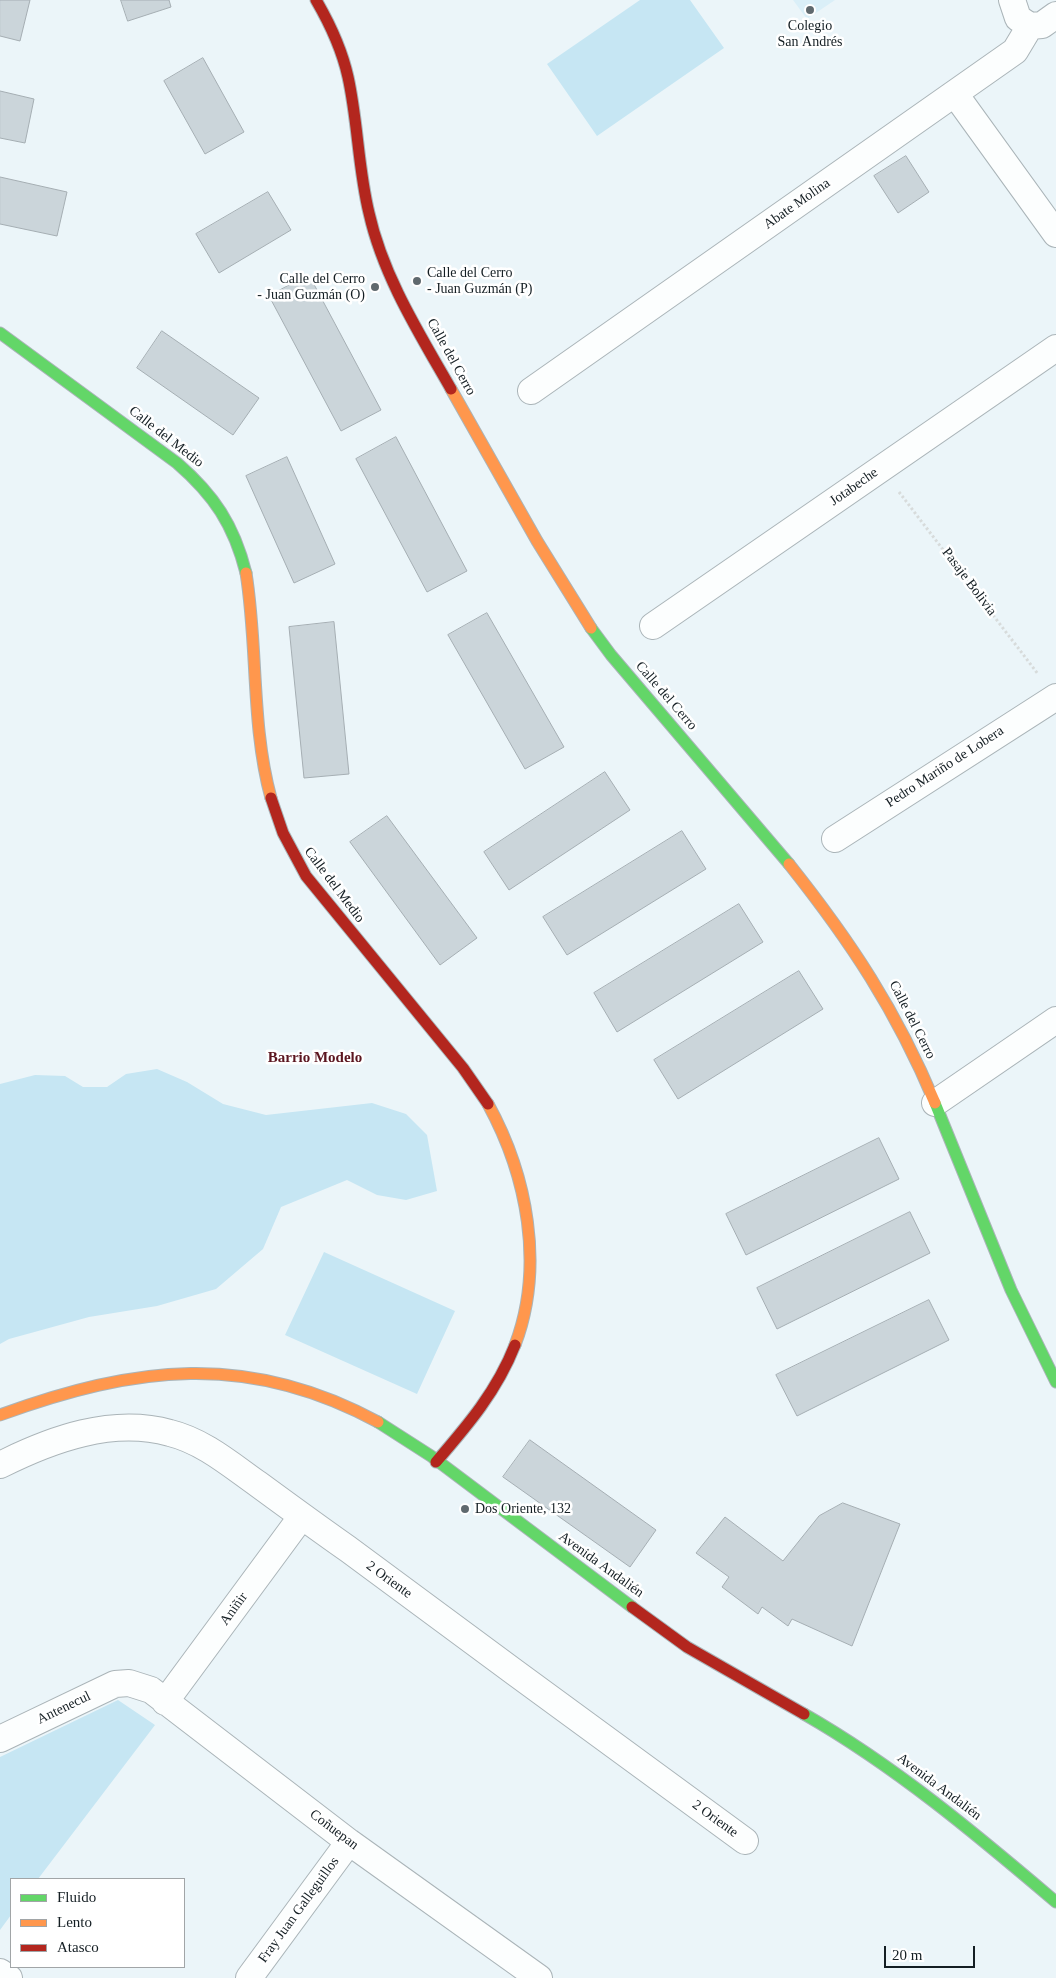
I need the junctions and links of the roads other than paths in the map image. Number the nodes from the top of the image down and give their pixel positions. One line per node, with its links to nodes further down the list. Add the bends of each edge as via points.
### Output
1 (316, 0): 14 (street, Calle del Cerro, via 332,32 350,87 364,191 387,267 547,560 611,655 762,831 840,930 888,1005)
2 (1012, 0): 4 (street, via 1018,18)
3 (1056, 15): 4 (street, via 1042,25)
4 (1030, 26): 5 (street, Abate Molina, via 1015,51)
5 (955, 94): 6 (street); 9 (street, Abate Molina)
6 (1056, 234)
7 (0, 332): 17 (street, Calle del Medio, via 177,463 216,502 230,526 246,573 265,779 278,826 306,876 479,1090 509,1145 526,1208 530,1266 524,1315 517,1343 489,1398)
8 (1056, 348): 10 (street, Jotabeche)
9 (532, 391)
10 (653, 626)
11 (1056, 696): 12 (street, Pedro Mariño de Lobera)
12 (835, 838)
13 (1056, 1020): 14 (street)
14 (935, 1103): 15 (street, Calle del Cerro, via 1020,1311)
15 (1056, 1382)
16 (0, 1415): 17 (street, Avenida Andalién, via 72,1388 107,1380 180,1372 245,1376 307,1390 337,1401 393,1430)
17 (436, 1462): 25 (street, Avenida Andalién, via 688,1647 787,1703 877,1760 978,1836)
18 (0, 1465): 19 (street, 2 Oriente, via 62,1438 86,1432 109,1428 151,1429 172,1433 209,1450)
19 (302, 1516): 21 (street, Aniñir); 23 (street, 2 Oriente)
20 (129, 1683): 21 (street, Coñuepan, via 150,1690); 22 (street, Antenecul, via 103,1689)
21 (166, 1702): 24 (street, Coñuepan)
22 (0, 1739)
23 (745, 1841)
24 (349, 1842): 27 (street, Coñuepan); 29 (street, Fray Juan Galleguillos)
25 (1056, 1902)
26 (0, 1972): 28 (street)
27 (535, 1977)
28 (9, 1978)
29 (249, 1978)

